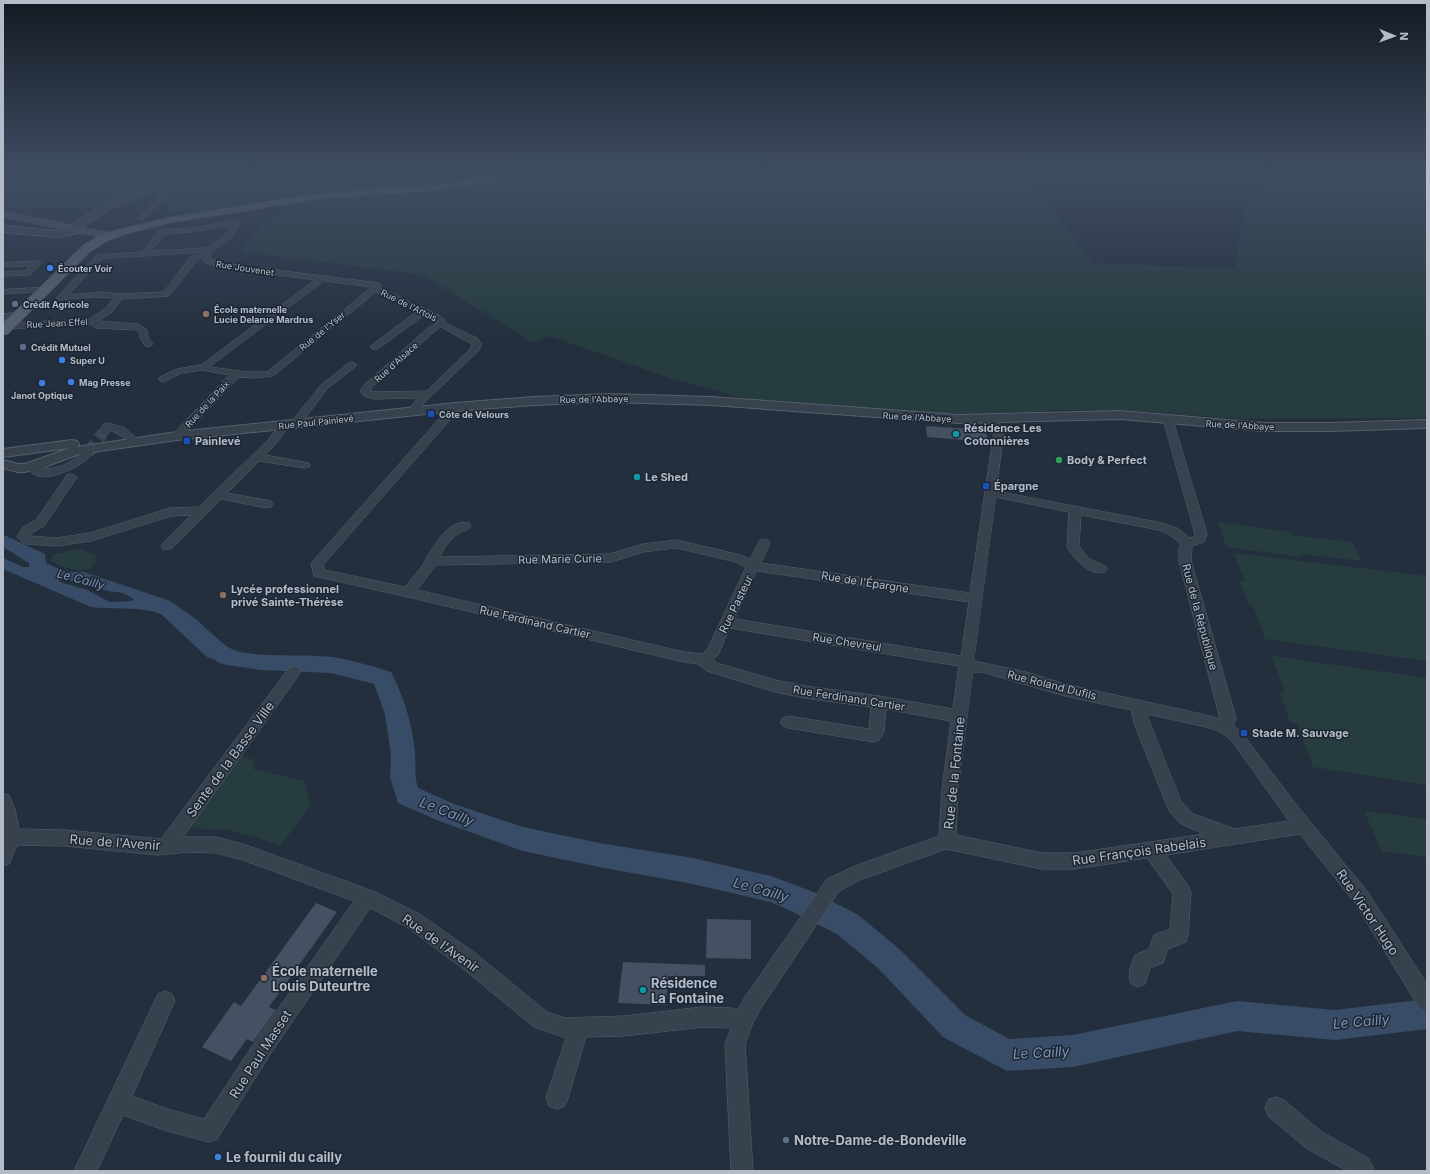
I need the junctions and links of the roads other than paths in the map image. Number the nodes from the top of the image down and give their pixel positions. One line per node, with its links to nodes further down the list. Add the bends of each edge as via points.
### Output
1 (71, 228): 6 (main road)
2 (133, 228): 7 (main road)
3 (202, 228): 9 (street, via 164,232)
4 (233, 228): 8 (street, via 226,239 211,246)
5 (3, 229): 6 (street, via 56,234)
6 (77, 229): 7 (main road)
7 (110, 236): 14 (main road, via 86,249)
8 (207, 252): 9 (street, Rue Jouvenet); 12 (street, Rue Jouvenet, via 208,261 220,266); 17 (street, via 194,258 166,294)
9 (144, 254): 17 (street, Rue Jouvenet, via 100,256 60,298 113,294)
10 (3, 265): 11 (street, via 37,263 27,273)
11 (3, 274)
12 (292, 275): 13 (street, Rue de l'Artois)
13 (321, 279): 15 (street, Rue de l'Artois, via 377,286); 25 (street)
14 (45, 289): 16 (street); 21 (main road, via 18,316)
15 (375, 289): 18 (street, Rue de l'Artois); 26 (street, Rue de l'Yser, via 270,374 262,376)
16 (3, 292)
17 (120, 297): 19 (street, Rue Jean Effel, via 109,310)
18 (423, 311): 20 (street, Rue de l'Artois, via 438,319); 23 (street)
19 (92, 321): 21 (street, Rue Jean Effel); 22 (street, via 96,324 138,327 143,330)
20 (441, 324): 28 (street, Rue de l'Artois, via 474,340 477,344 474,350); 28 (street, Rue d'Alsace, via 432,329 365,391 375,396)
21 (5, 325)
22 (148, 344)
23 (375, 347)
24 (352, 365): 34 (street, via 325,386)
25 (204, 366): 26 (street); 27 (street, via 180,371)
26 (237, 373): 36 (street, Rue de la Paix)
27 (163, 379)
28 (427, 395): 30 (street)
29 (451, 408): 30 (street, Rue Paul Painlevé); 31 (street, Rue de l'Abbaye, via 632,398 712,401 925,418); 59 (street, Rue Ferdinand Cartier, via 445,419 317,564 319,573)
30 (413, 412): 34 (street, Rue Paul Painlevé)
31 (992, 419): 32 (street, Rue de l'Abbaye, via 1095,414); 45 (street, Rue de la Fontaine, via 999,431)
32 (1168, 419): 33 (street, Rue de l'Abbaye, via 1293,428); 53 (street, via 1201,534 1200,539)
33 (1427, 424)
34 (290, 425): 36 (street, Rue Paul Painlevé); 41 (street)
35 (103, 434): 37 (street, via 108,426 121,430)
36 (177, 436): 37 (street); 40 (street)
37 (131, 438): 40 (street)
38 (3, 453): 40 (street)
39 (88, 453): 40 (street, via 75,465 38,473 36,471)
40 (47, 457): 42 (street, via 18,468)
41 (257, 457): 43 (street); 46 (street)
42 (3, 464)
43 (305, 465)
44 (71, 477): 52 (street, via 40,523 27,530 23,537 27,540 46,542)
45 (991, 493): 48 (street); 60 (street, Rue de la Fontaine)
46 (218, 495): 47 (street); 49 (street)
47 (267, 504)
48 (1075, 510): 53 (street, via 1168,528); 58 (street, via 1073,547 1084,561)
49 (201, 511): 52 (street, via 170,512 105,534); 55 (street)
50 (465, 526): 56 (street, via 452,532 436,551)
51 (36, 529): 52 (street, via 34,532 41,536)
52 (73, 539)
53 (1188, 543): 69 (street, Rue de la République, via 1185,548 1185,561 1228,718)
54 (764, 544): 57 (street, Rue Pasteur)
55 (167, 546)
56 (432, 561): 57 (street, Rue Marie Curie, via 611,558 634,550 676,544 740,559); 59 (street)
57 (754, 566): 60 (street, Rue de l'Épargne); 61 (street, Rue Pasteur)
58 (1101, 569)
59 (408, 592): 62 (street, Rue Ferdinand Cartier, via 684,657)
60 (976, 598): 63 (street, Rue de la Fontaine)
61 (726, 622): 62 (street, Rue Pasteur, via 713,651); 63 (street, Rue Chevreul)
62 (702, 659): 65 (street, Rue Ferdinand Cartier, via 712,667 775,686)
63 (967, 664): 66 (street, Rue Roland Dufils); 67 (street, Rue de la Fontaine)
64 (294, 672): 75 (street, Sente de la Basse Ville)
65 (879, 702): 67 (street, Rue Ferdinand Cartier); 68 (street, via 874,736)
66 (1137, 706): 69 (street, Rue Roland Dufils); 73 (street, via 1175,806 1195,823)
67 (959, 716): 74 (street, Rue de la Fontaine)
68 (788, 722)
69 (1224, 727): 71 (street, Rue Victor Hugo, via 1236,736)
70 (3, 800): 72 (street)
71 (1304, 826): 73 (street, Rue François Rabelais); 80 (street, Rue Victor Hugo, via 1361,897)
72 (12, 837): 75 (street, Rue de l'Avenir, via 65,838); 77 (street)
73 (1237, 837): 76 (street, Rue François Rabelais)
74 (946, 841): 76 (street, Rue François Rabelais, via 1042,861 1089,860); 82 (street, Rue de la Fontaine, via 855,874 834,885)
75 (166, 846): 78 (street, Rue de l'Avenir, via 188,844 229,848)
76 (1151, 849): 79 (street, via 1182,892 1179,935 1162,942 1156,956 1142,962)
77 (3, 858)
78 (366, 897): 83 (street, Rue de l'Avenir, via 414,921 528,1007 541,1020 565,1028); 85 (street, Rue Paul Masset, via 264,1046 210,1131 167,1120)
79 (1138, 977)
80 (1425, 999)
81 (165, 1001): 85 (street)
82 (743, 1021): 83 (street, Rue de l'Avenir, via 703,1017 624,1026); 88 (street, Rue de la Fontaine, via 736,1044)
83 (578, 1028): 84 (street)
84 (557, 1098)
85 (118, 1102): 87 (street)
86 (1276, 1108): 89 (street, via 1314,1140 1360,1166)
87 (85, 1171)
88 (742, 1171)
89 (1364, 1171)

